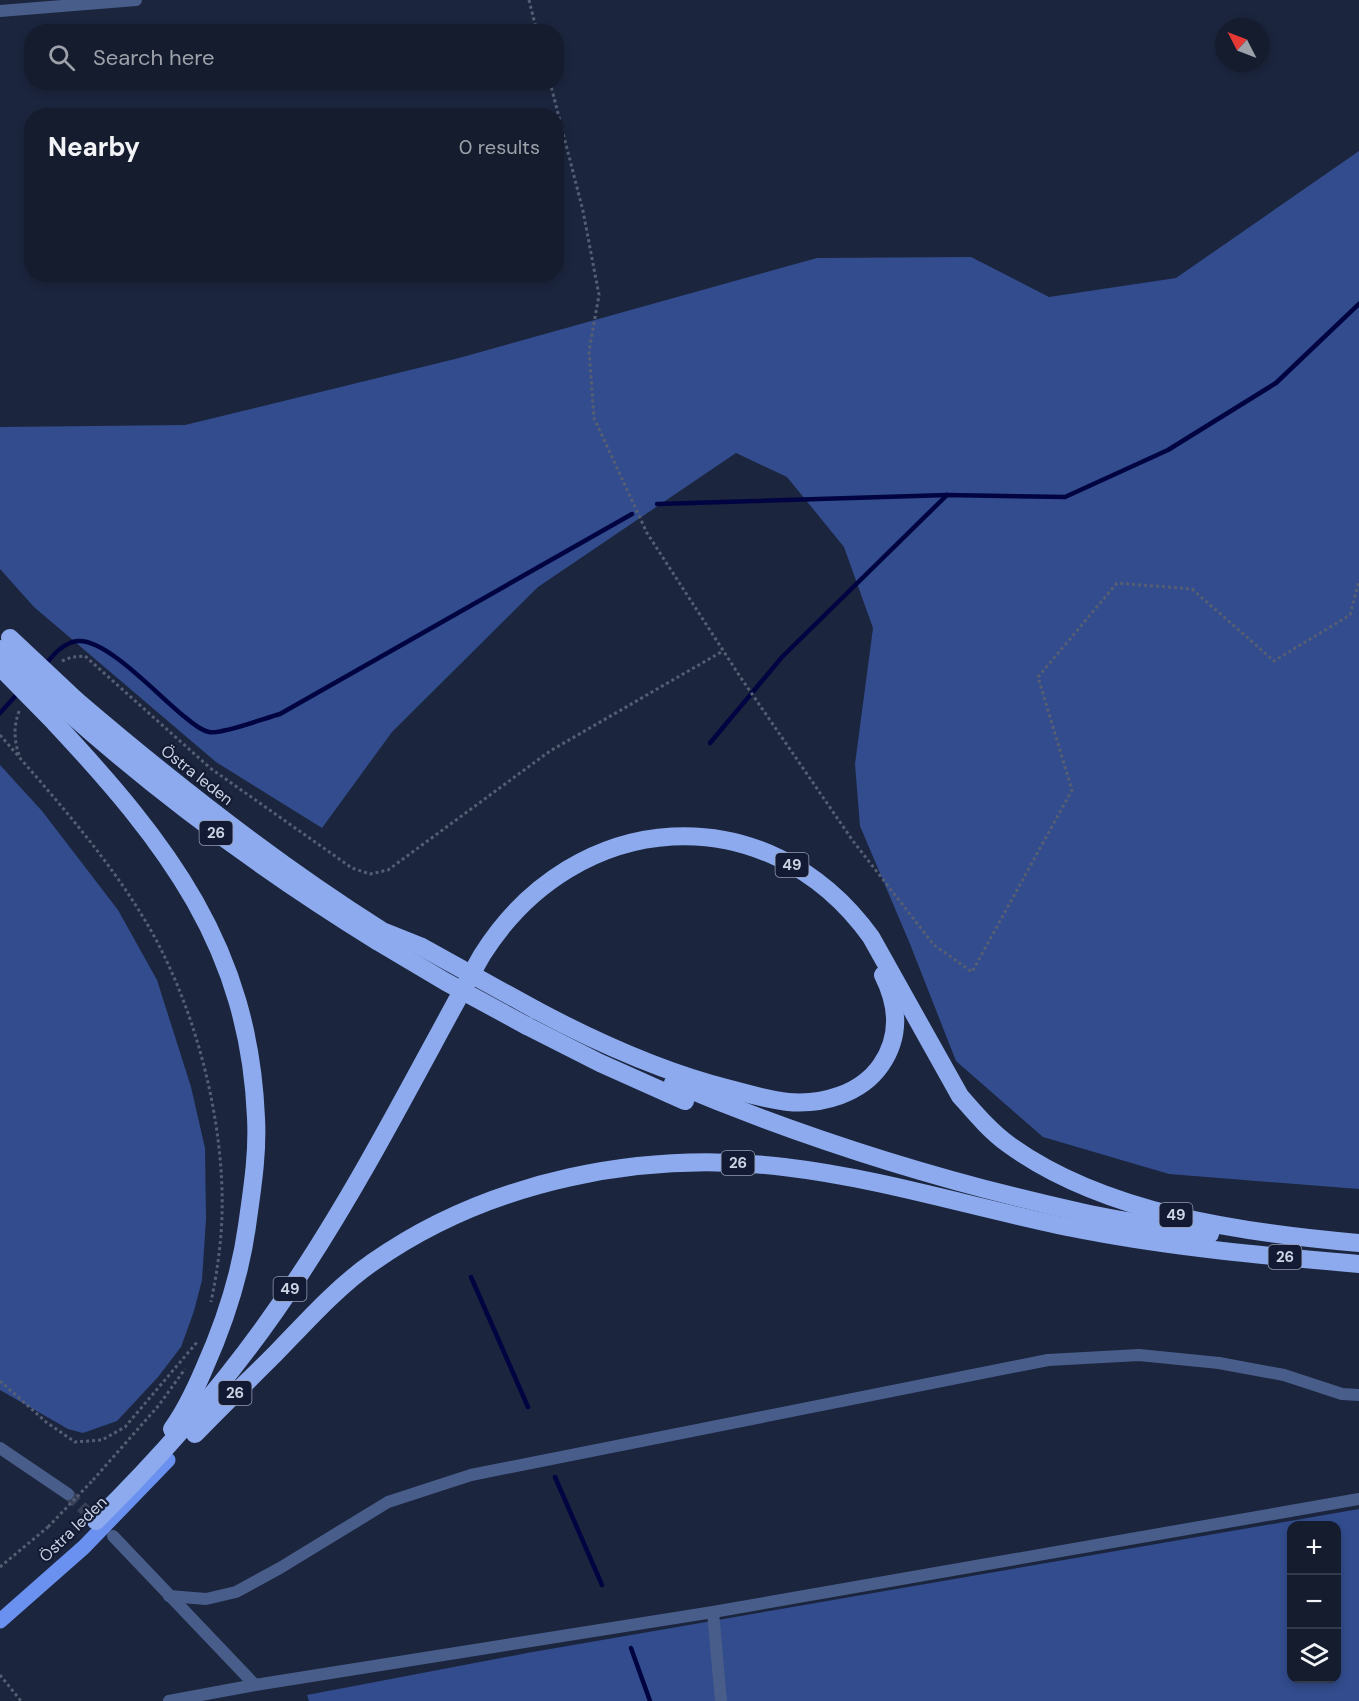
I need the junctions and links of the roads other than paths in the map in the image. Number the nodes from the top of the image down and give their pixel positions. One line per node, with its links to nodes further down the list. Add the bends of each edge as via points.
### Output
1 (136, 0): 2 (street)
2 (35, 4): 3 (street)
3 (0, 11)
4 (3, 639): 6 (highway, 26, bridge)
5 (0, 666): 6 (highway, 49, bridge)
6 (66, 711): 7 (highway, 26, bridge, via 126,763 265,868 381,937 446,982); 17 (highway, 49, via 110,782 172,864 218,944 245,1032 256,1120 255,1172 243,1259 218,1340 178,1421)
7 (532, 1018): 9 (highway, 26, via 671,1095 865,1167 1052,1216); 10 (highway, 26, via 633,1066 763,1120 961,1183 1153,1225); 14 (highway, 49, via 714,1085 788,1101 824,1099 861,1086 884,1061 896,1028 888,985 857,933 805,883 777,867 725,849 665,846 618,856 576,874 535,904 500,944 338,1231 275,1326)
8 (1359, 1243): 17 (highway, 49, via 1252,1232 1197,1220 1113,1198 1053,1172 1007,1144 960,1096 871,937 836,895 789,863 729,842 686,836 632,842 591,856 560,873 507,920 482,955 299,1276 197,1415)
9 (1211, 1248): 11 (highway, 26); 14 (highway, 26, via 1087,1231 934,1195 785,1167 671,1163 565,1179 456,1213 371,1263 317,1311)
10 (1359, 1251)
11 (1359, 1264)
12 (1359, 1395): 19 (street, via 1219,1363 1139,1355 1048,1360 471,1474 388,1502 236,1592 206,1599)
13 (0, 1448): 15 (street)
14 (168, 1460): 22 (main road, Östra leden / 49, via 84,1547)
15 (68, 1494)
16 (1359, 1498): 21 (street)
17 (96, 1521): 20 (main road, Östra leden / 49)
18 (113, 1536): 19 (street)
19 (169, 1596): 23 (street)
20 (0, 1610)
21 (713, 1612): 23 (street); 25 (street)
22 (0, 1621)
23 (255, 1684): 24 (street)
24 (169, 1701)
25 (721, 1701)

